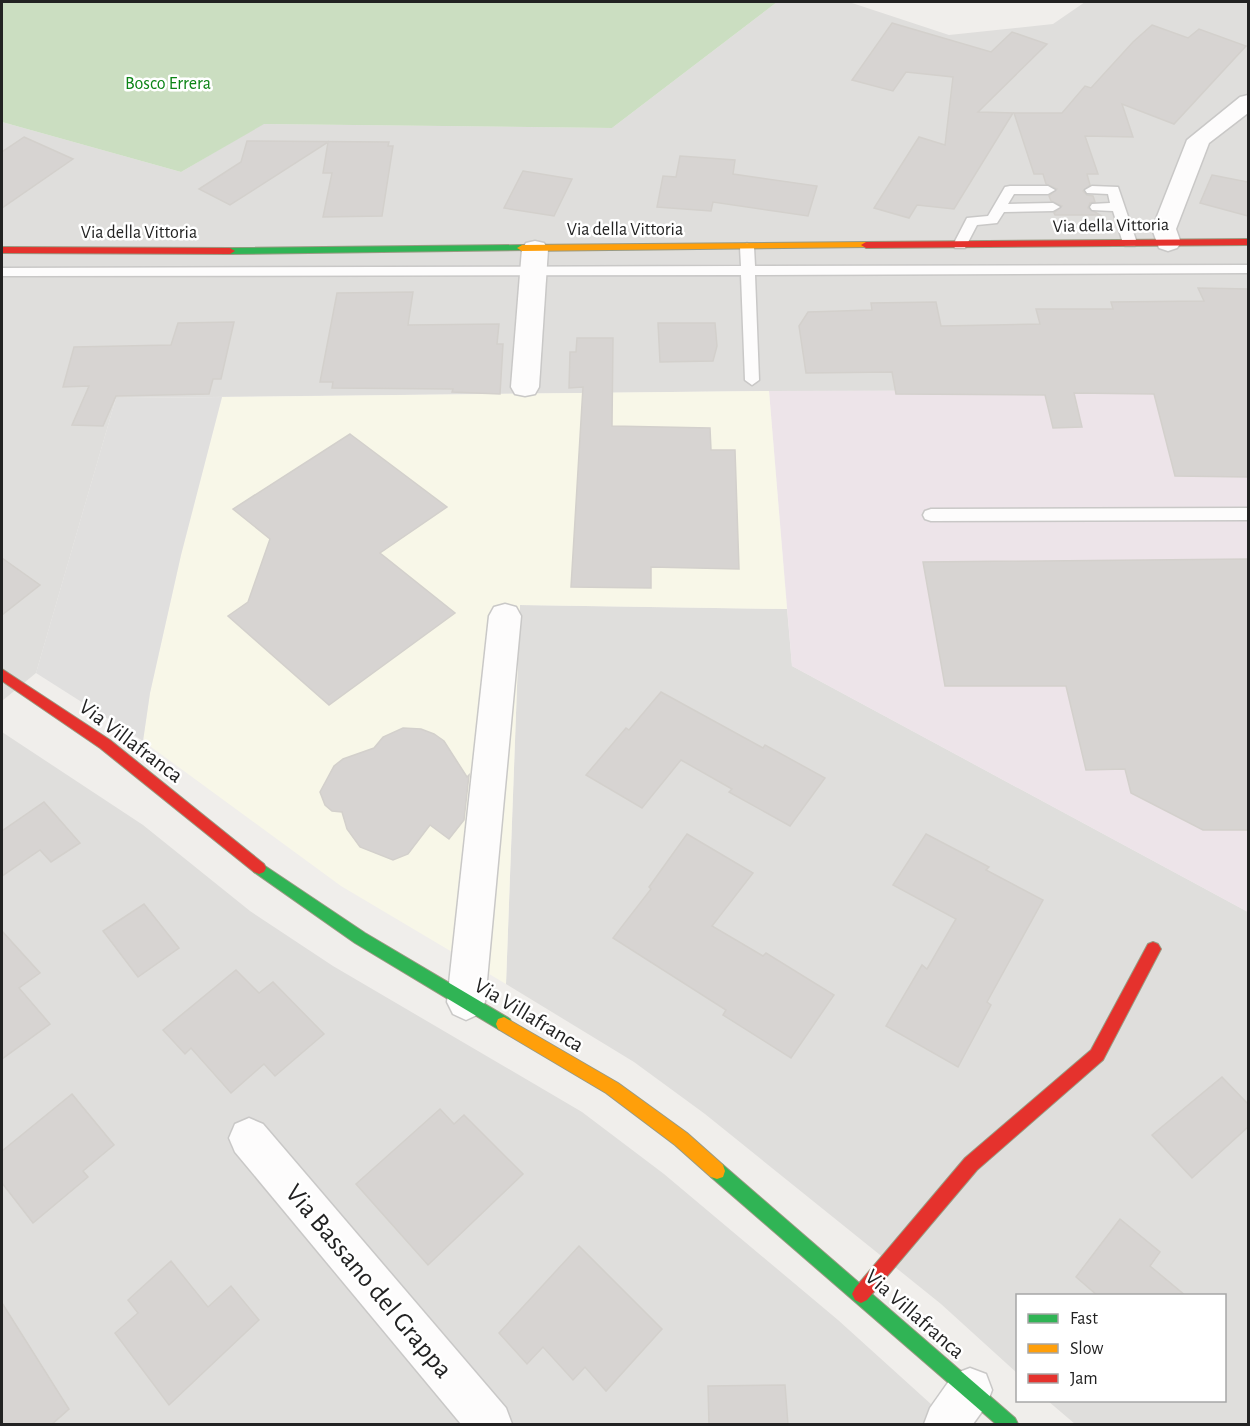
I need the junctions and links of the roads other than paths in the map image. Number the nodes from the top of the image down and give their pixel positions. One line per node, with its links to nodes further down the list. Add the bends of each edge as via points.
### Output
1 (1248, 102): 10 (street, via 1199,140 1164,229)
2 (1048, 190): 4 (lane, via 1010,190)
3 (1092, 190): 7 (lane, via 1113,190)
4 (1000, 207): 5 (lane); 11 (lane, via 992,220 972,221)
5 (1053, 207)
6 (1097, 207): 7 (lane)
7 (1118, 207): 9 (lane)
8 (1248, 242): 10 (main road, Via della Vittoria)
9 (1131, 243): 10 (main road, Via della Vittoria); 11 (main road, Via della Vittoria)
10 (1168, 243): 15 (lane)
11 (960, 245): 12 (main road, Via della Vittoria)
12 (747, 247): 14 (main road, Via della Vittoria); 17 (lane)
13 (2, 250): 14 (main road, Via della Vittoria)
14 (534, 260): 17 (lane); 18 (lane); 20 (street)
15 (1178, 269): 16 (lane); 17 (lane)
16 (1248, 269)
17 (748, 270): 19 (lane)
18 (2, 272)
19 (752, 380)
20 (525, 387)
21 (1248, 514): 22 (lane)
22 (931, 515)
23 (505, 616): 26 (street)
24 (2, 674): 26 (main road, Via Villafranca, via 105,744 277,882)
25 (1153, 949): 28 (main road, via 1097,1055 970,1164)
26 (466, 1002): 28 (main road, Via Villafranca, via 612,1088 681,1139)
27 (249, 1138): 30 (street, Via Bassano del Grappa)
28 (861, 1294): 29 (main road, Via Villafranca)
29 (970, 1390): 31 (street); 32 (main road, Via Villafranca)
30 (490, 1425)
31 (946, 1425)
32 (1009, 1425)

